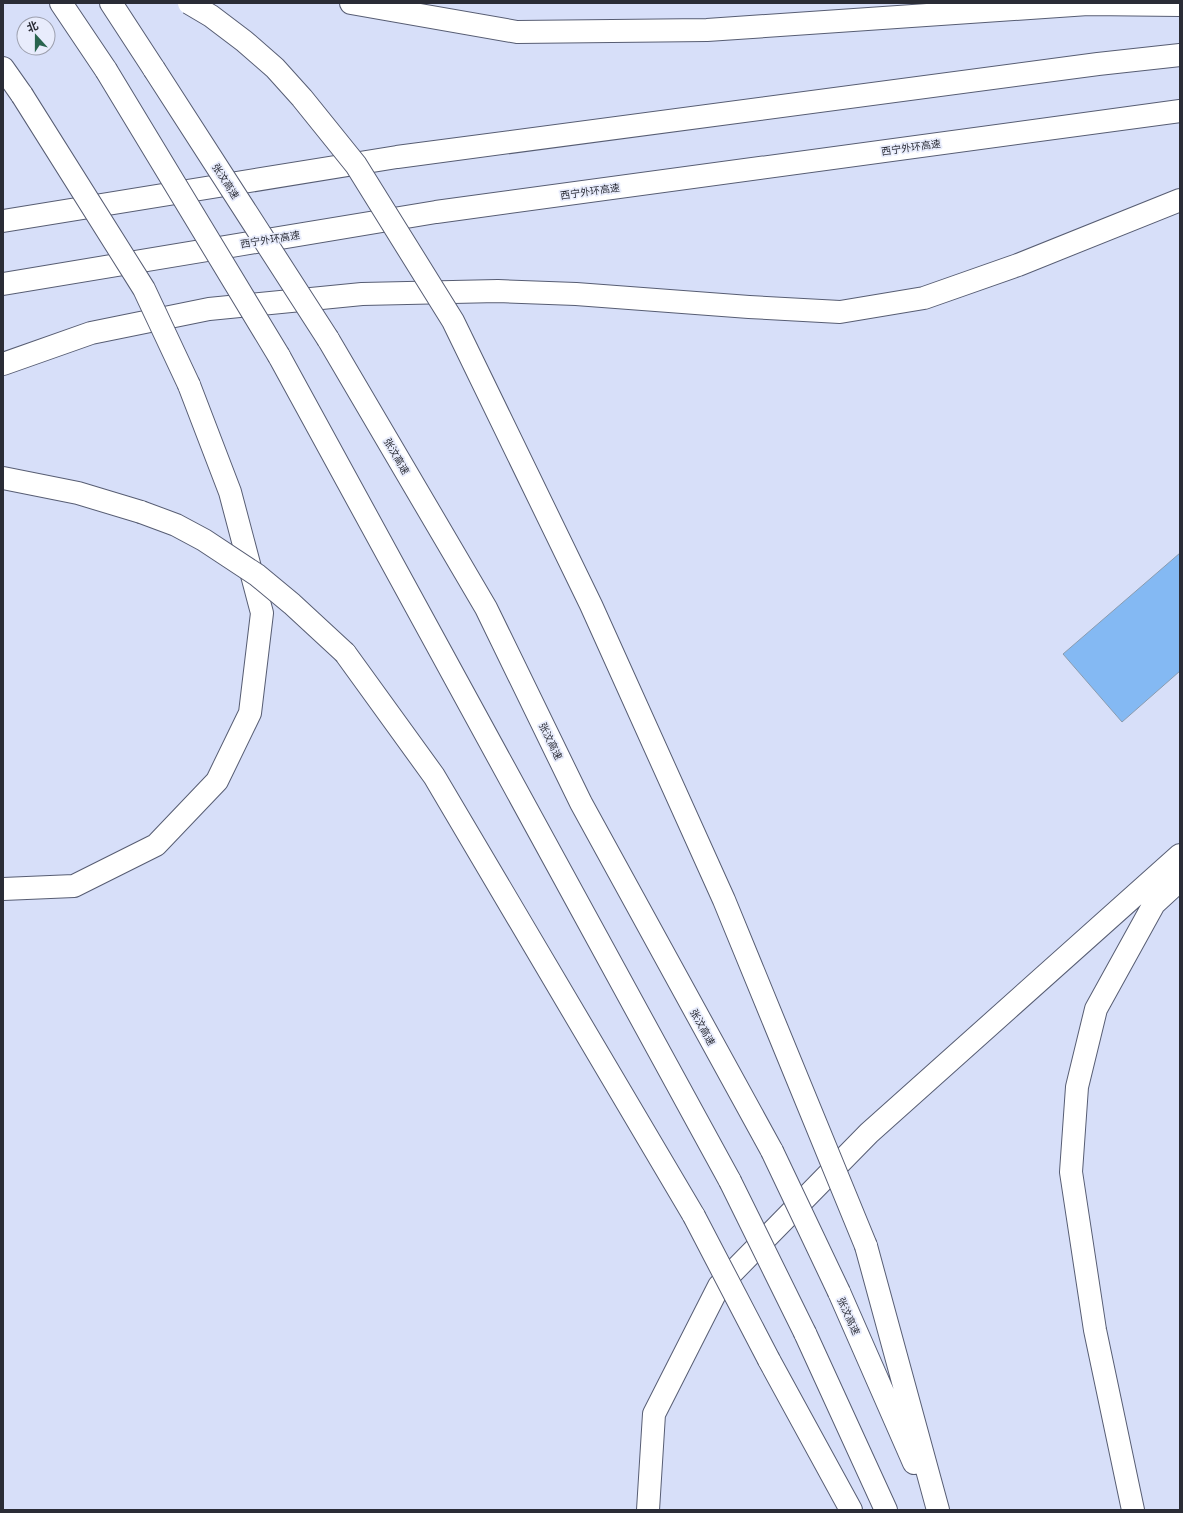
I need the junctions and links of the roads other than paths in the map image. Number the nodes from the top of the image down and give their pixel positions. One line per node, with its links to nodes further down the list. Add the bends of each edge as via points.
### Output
1 (61, 3): 19 (highway, bridge, via 106,70 279,356 730,1181 805,1333)
2 (111, 3): 20 (highway, 张汶高速, bridge, via 328,338 486,608 581,803 772,1151 839,1292)
3 (189, 3): 21 (highway, bridge, via 244,41 275,68 302,98 356,165 453,321 592,605 720,893 866,1246)
4 (351, 3): 5 (highway, via 517,32 707,30 1088,4)
5 (1180, 5)
6 (1180, 55): 10 (highway, via 397,157)
7 (3, 68): 16 (highway, bridge, via 22,94 144,289 189,385 230,492 262,613 250,713 217,781 156,845 74,886)
8 (1180, 111): 11 (highway, 西宁外环高速, via 436,212)
9 (1180, 200): 12 (highway, via 1018,265 924,298 840,312 498,290 362,294 209,309 91,333)
10 (3, 221)
11 (3, 284)
12 (3, 364)
13 (3, 478): 18 (highway, bridge, via 78,493 176,525 257,575 344,653 434,776 694,1216)
14 (1180, 855): 17 (highway, via 869,1133 719,1286 654,1414)
15 (1180, 880): 22 (highway, via 1154,904 1096,1008 1077,1087 1071,1172 1095,1330)
16 (3, 889)
17 (648, 1510)
18 (851, 1510)
19 (886, 1510)
20 (934, 1510)
21 (938, 1510)
22 (1132, 1510)

